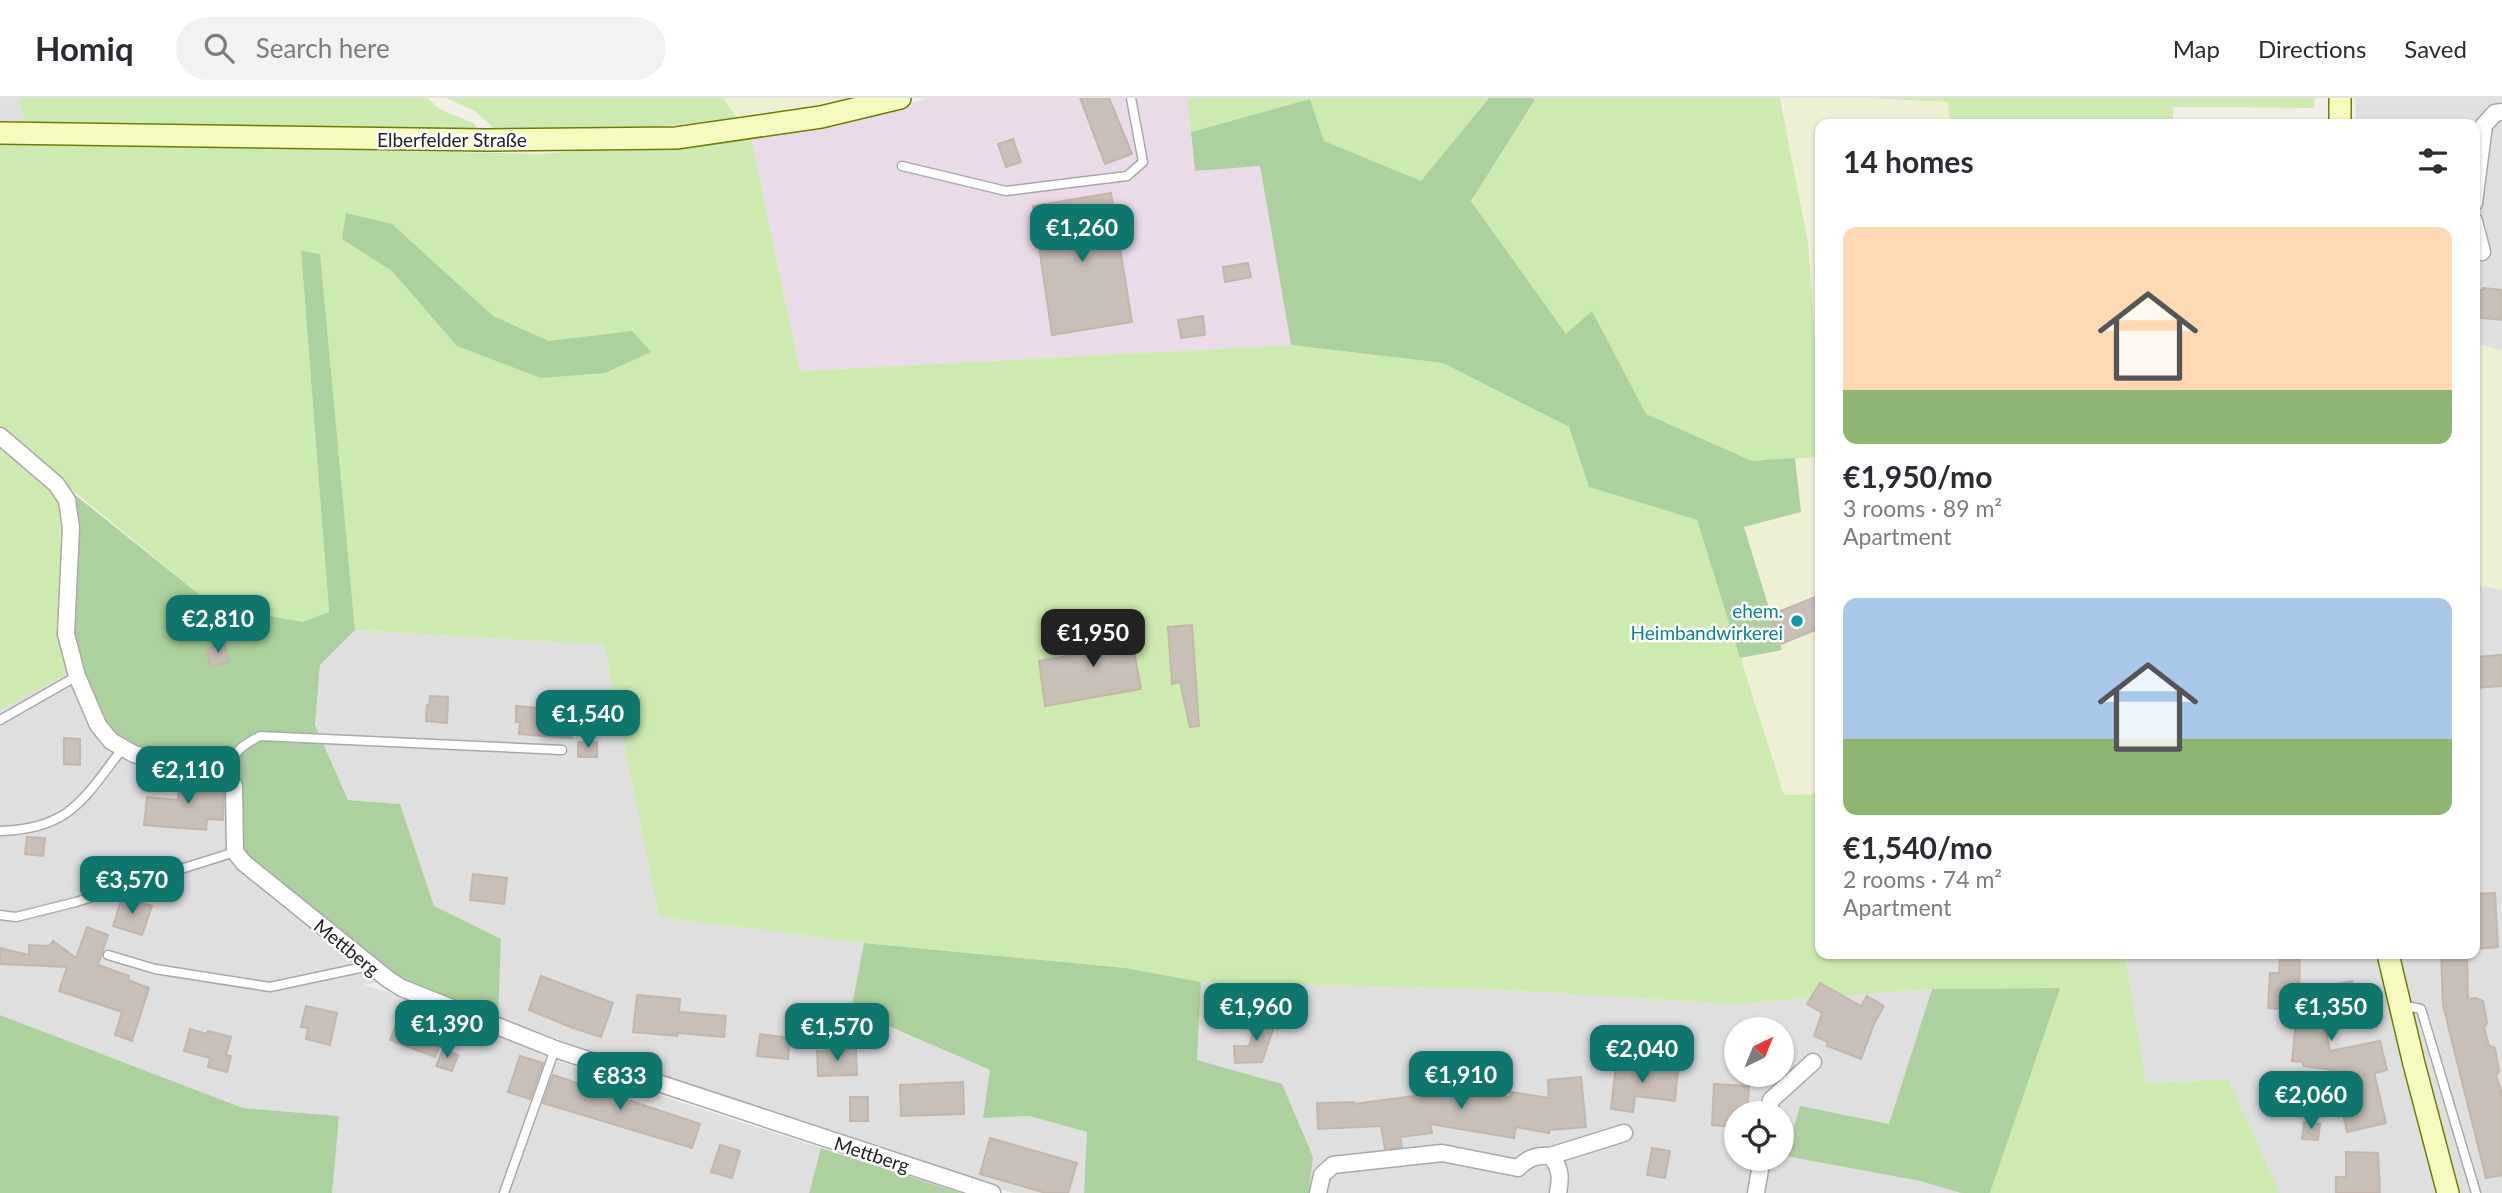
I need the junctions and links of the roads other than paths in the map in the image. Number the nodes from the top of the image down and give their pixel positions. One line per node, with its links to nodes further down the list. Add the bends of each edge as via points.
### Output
1 (900, 98): 6 (main road, Elberfelder Straße, via 821,117 676,138)
2 (1131, 98): 8 (lane, via 1143,162 1127,176 1006,191)
3 (2340, 98): 5 (main road)
4 (2502, 112): 7 (street, via 2484,125)
5 (2340, 119)
6 (0, 133)
7 (2480, 156)
8 (902, 166)
9 (2480, 244): 10 (street)
10 (2482, 252)
11 (0, 436): 12 (street, via 67,500 71,528 66,634)
12 (77, 676): 13 (lane); 14 (street, via 98,725)
13 (0, 720)
14 (123, 748): 16 (street, via 171,765); 17 (lane, via 81,803 51,824)
15 (562, 750): 16 (lane, via 260,736 239,747)
16 (228, 776): 18 (street, via 234,786)
17 (0, 831)
18 (235, 852): 19 (lane, via 76,902 16,917); 22 (street, Mettberg)
19 (0, 915)
20 (108, 955): 22 (lane, via 155,969 271,986)
21 (2389, 959): 23 (main road)
22 (371, 966): 24 (street, Mettberg, via 402,988)
23 (2399, 1004): 35 (main road); 36 (lane, via 2421,1009)
24 (555, 1049): 30 (lane); 31 (street, Mettberg)
25 (1813, 1062): 26 (street)
26 (1770, 1101)
27 (1624, 1133): 28 (street)
28 (1550, 1156): 32 (street, via 1527,1159 1518,1168 1442,1153 1333,1165 1322,1175); 33 (street, via 1561,1178)
29 (1760, 1171): 34 (street)
30 (504, 1193)
31 (992, 1193)
32 (1318, 1193)
33 (1558, 1193)
34 (1756, 1193)
35 (2448, 1193)
36 (2476, 1193)

